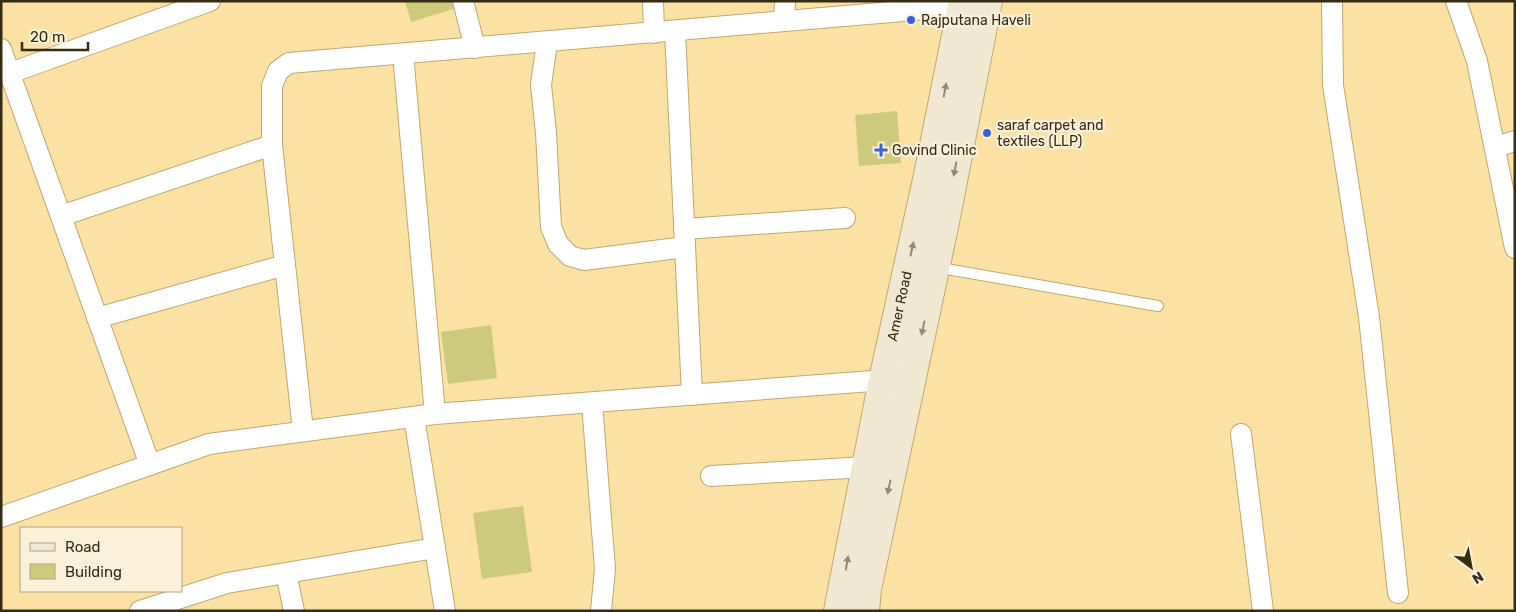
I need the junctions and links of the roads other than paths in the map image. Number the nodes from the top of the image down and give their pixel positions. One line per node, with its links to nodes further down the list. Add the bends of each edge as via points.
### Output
1 (210, 1): 16 (street)
2 (463, 1): 14 (street)
3 (654, 1): 11 (street)
4 (785, 1): 9 (street)
5 (1332, 1): 42 (street, via 1333,85 1369,317)
6 (1456, 1): 19 (street, via 1477,61)
7 (975, 3): 8 (street); 25 (main road, Amer Road, one-way to 25); 29 (main road, Amer Road, one-way to 7, via 930,165)
8 (862, 8): 9 (street)
9 (784, 21): 10 (street)
10 (675, 31): 11 (street); 22 (street)
11 (654, 33): 12 (street)
12 (547, 42): 14 (street); 22 (street, via 541,85 551,227 558,244 570,256 584,260)
13 (1, 48): 16 (street)
14 (475, 48): 15 (street)
15 (403, 54): 18 (street, via 289,63 278,71 272,86); 32 (street)
16 (10, 73): 20 (street)
17 (1515, 142): 19 (street)
18 (272, 145): 20 (street); 24 (street)
19 (1495, 147): 23 (street)
20 (61, 216): 27 (street)
21 (845, 218): 22 (street)
22 (684, 238): 30 (street)
23 (1515, 248)
24 (285, 264): 27 (street); 34 (street)
25 (936, 267): 26 (lane); 28 (main road, Amer Road, one-way to 28)
26 (1158, 306)
27 (98, 318): 36 (street)
28 (912, 378): 29 (street); 48 (main road, Amer Road, one-way to 48)
29 (883, 380): 30 (street); 37 (main road, Amer Road)
30 (692, 395): 31 (street)
31 (592, 402): 32 (street); 46 (street, via 605,569)
32 (435, 414): 33 (street)
33 (414, 417): 34 (street); 40 (street)
34 (303, 431): 36 (street, via 209,444)
35 (1241, 434): 49 (street)
36 (150, 465): 39 (street)
37 (866, 467): 38 (street); 47 (main road, Amer Road, one-way to 37)
38 (710, 476)
39 (1, 518)
40 (435, 548): 41 (street); 45 (street)
41 (286, 573): 43 (street, via 227,583); 44 (street)
42 (1398, 593)
43 (140, 611)
44 (294, 611)
45 (444, 611)
46 (601, 611)
47 (838, 611)
48 (865, 611)
49 (1262, 611)

